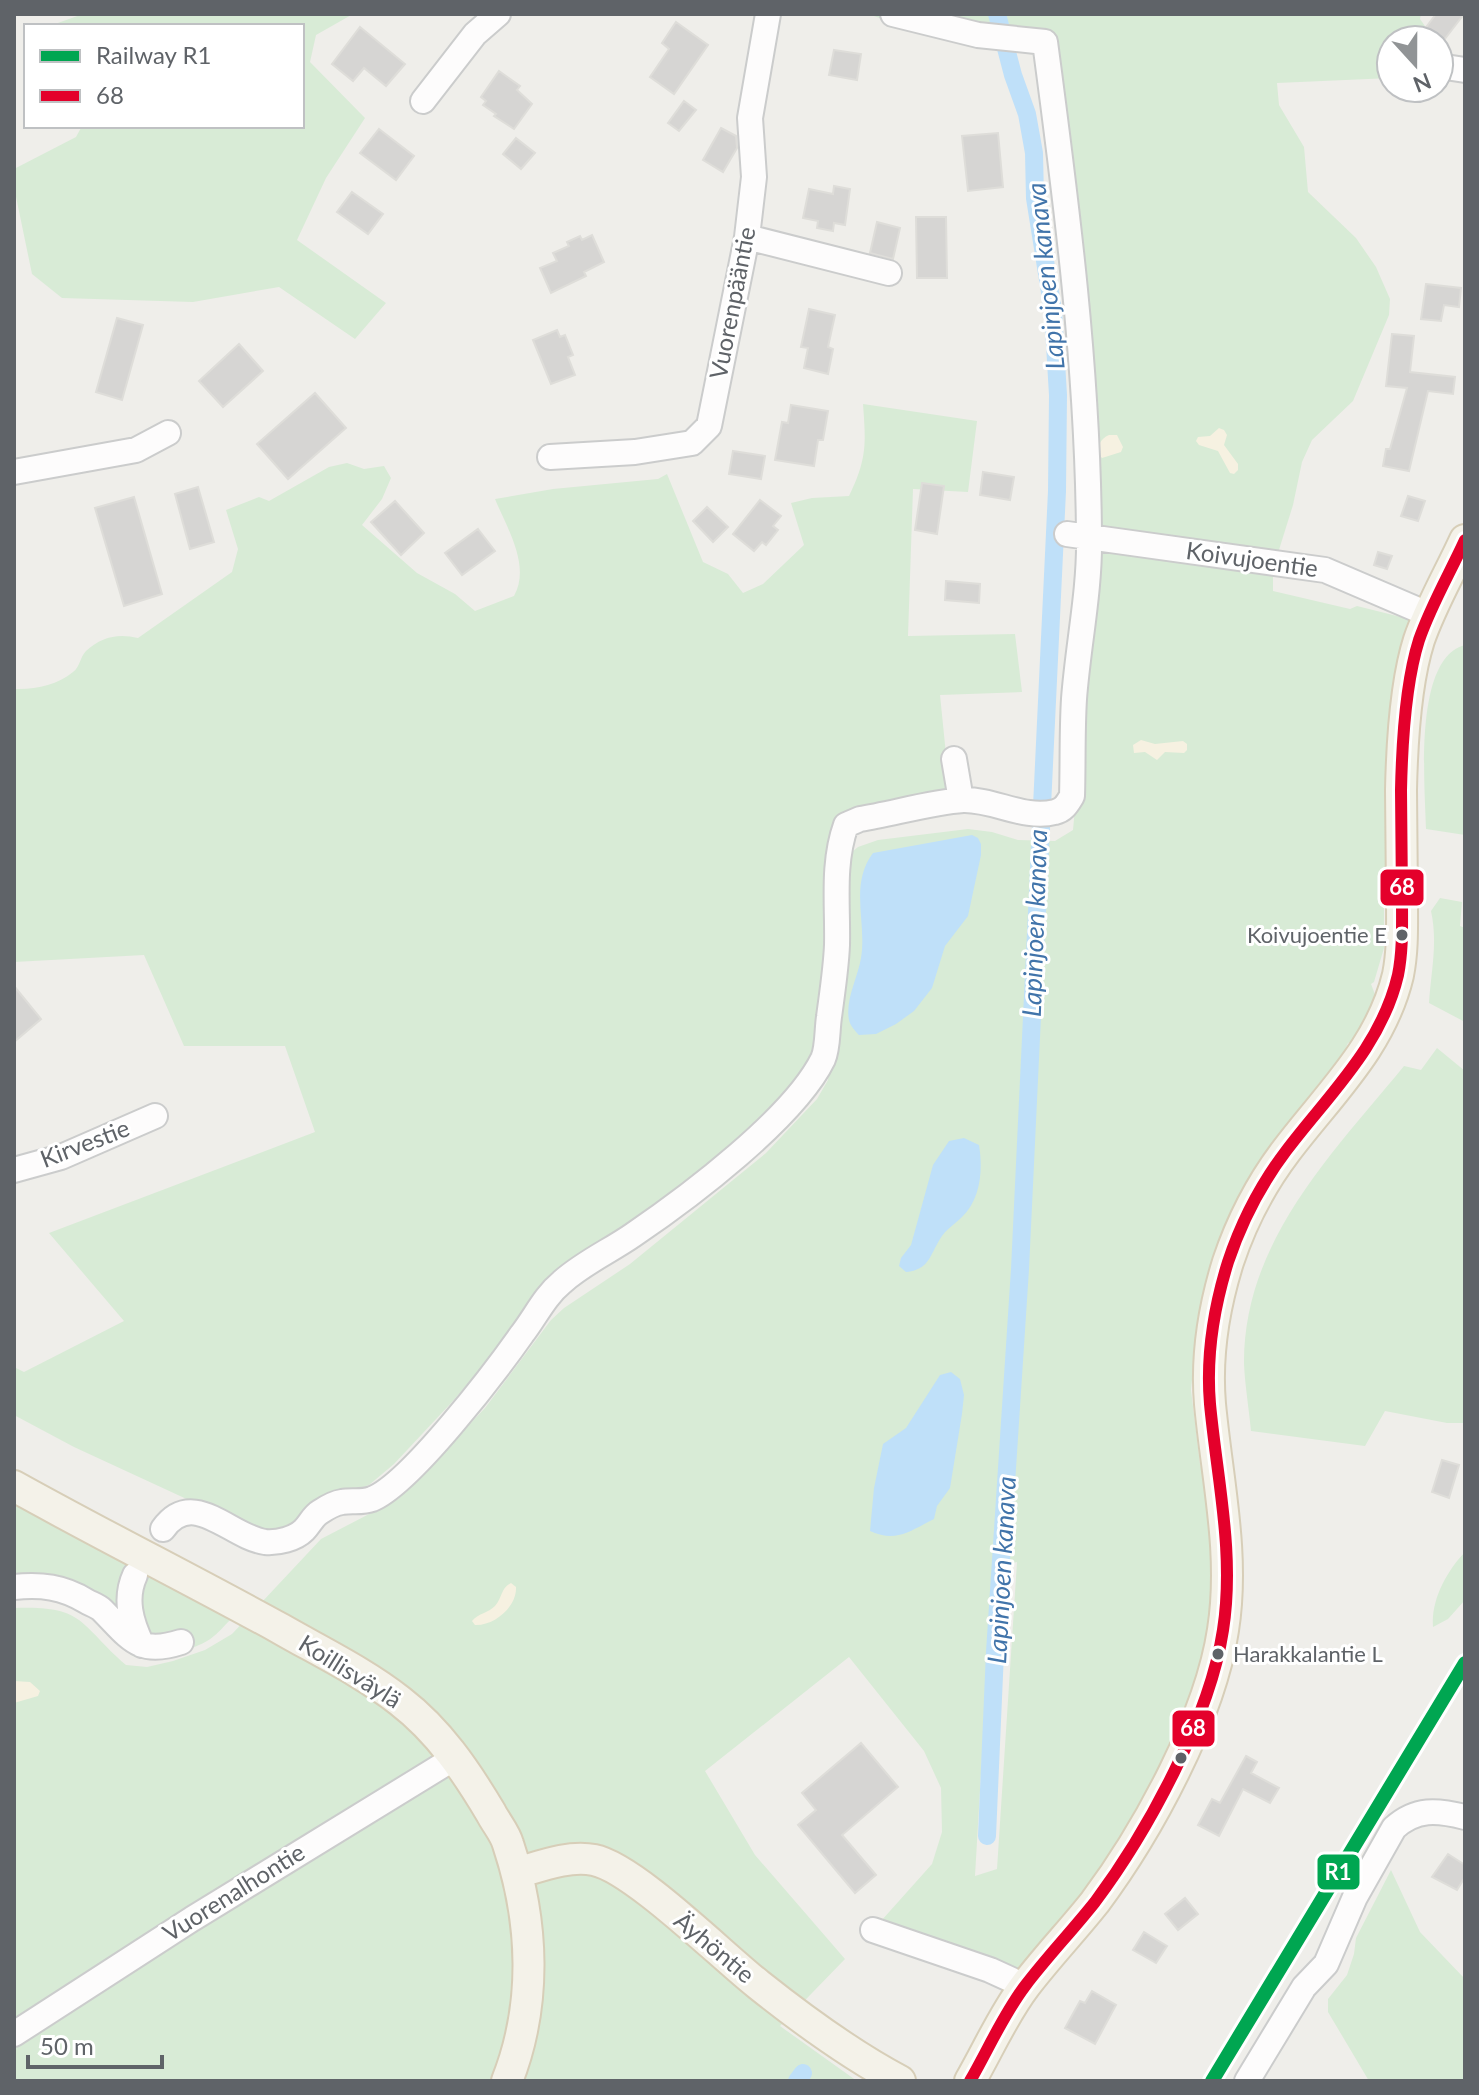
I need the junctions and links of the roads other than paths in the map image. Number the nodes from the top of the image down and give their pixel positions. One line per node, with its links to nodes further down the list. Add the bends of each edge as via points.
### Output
1 (498, 14): 4 (street, via 475,34)
2 (768, 14): 5 (street, Vuorenpääntie, via 750,118 754,177)
3 (893, 14): 10 (street, via 983,35 1045,42 1084,383)
4 (423, 101)
5 (747, 237): 6 (street); 8 (street, Vuorenpääntie, via 709,426 692,443)
6 (889, 273)
7 (168, 433): 9 (street, via 136,450)
8 (550, 457)
9 (14, 472)
10 (1078, 536): 12 (street, Koivujoentie, via 1325,570); 14 (street, via 1087,601 1074,699 1072,796 1064,809 1041,812)
11 (1465, 540): 12 (main road)
12 (1430, 615): 27 (main road, via 1407,702 1401,786 1403,934 1391,999 1369,1045 1263,1185 1242,1226 1219,1296 1210,1354 1210,1403 1227,1594 1209,1694 1128,1853)
13 (954, 759): 14 (street)
14 (961, 800): 18 (street, via 846,825 837,870 837,948 825,1055 808,1087 709,1178 563,1281 469,1402 393,1484 375,1498 343,1502 317,1513 303,1532 288,1540 264,1542 210,1517 184,1512)
15 (155, 1116): 16 (street, Kirvestie, via 61,1157)
16 (14, 1170)
17 (14, 1486): 23 (main road, Koillisväylä, via 360,1674 401,1701)
18 (163, 1529)
19 (14, 1587): 20 (street, via 36,1584 74,1592)
20 (101, 1608): 22 (street); 22 (street, via 132,1581 129,1612)
21 (181, 1642): 22 (street)
22 (142, 1646)
23 (456, 1757): 25 (main road, Koillisväylä, via 508,1842); 28 (street, Vuorenalhontie)
24 (1465, 1817): 32 (street, via 1425,1811 1394,1828 1355,1897 1326,1964 1304,1987)
25 (517, 1873): 29 (main road, Koillisväylä, via 530,1981 517,2056); 30 (main road, Äyhöntie, via 573,1860 610,1865 760,1986)
26 (873, 1930): 27 (street)
27 (1025, 1986): 31 (main road)
28 (14, 2034)
29 (507, 2081)
30 (900, 2081)
31 (970, 2081)
32 (1247, 2081)

